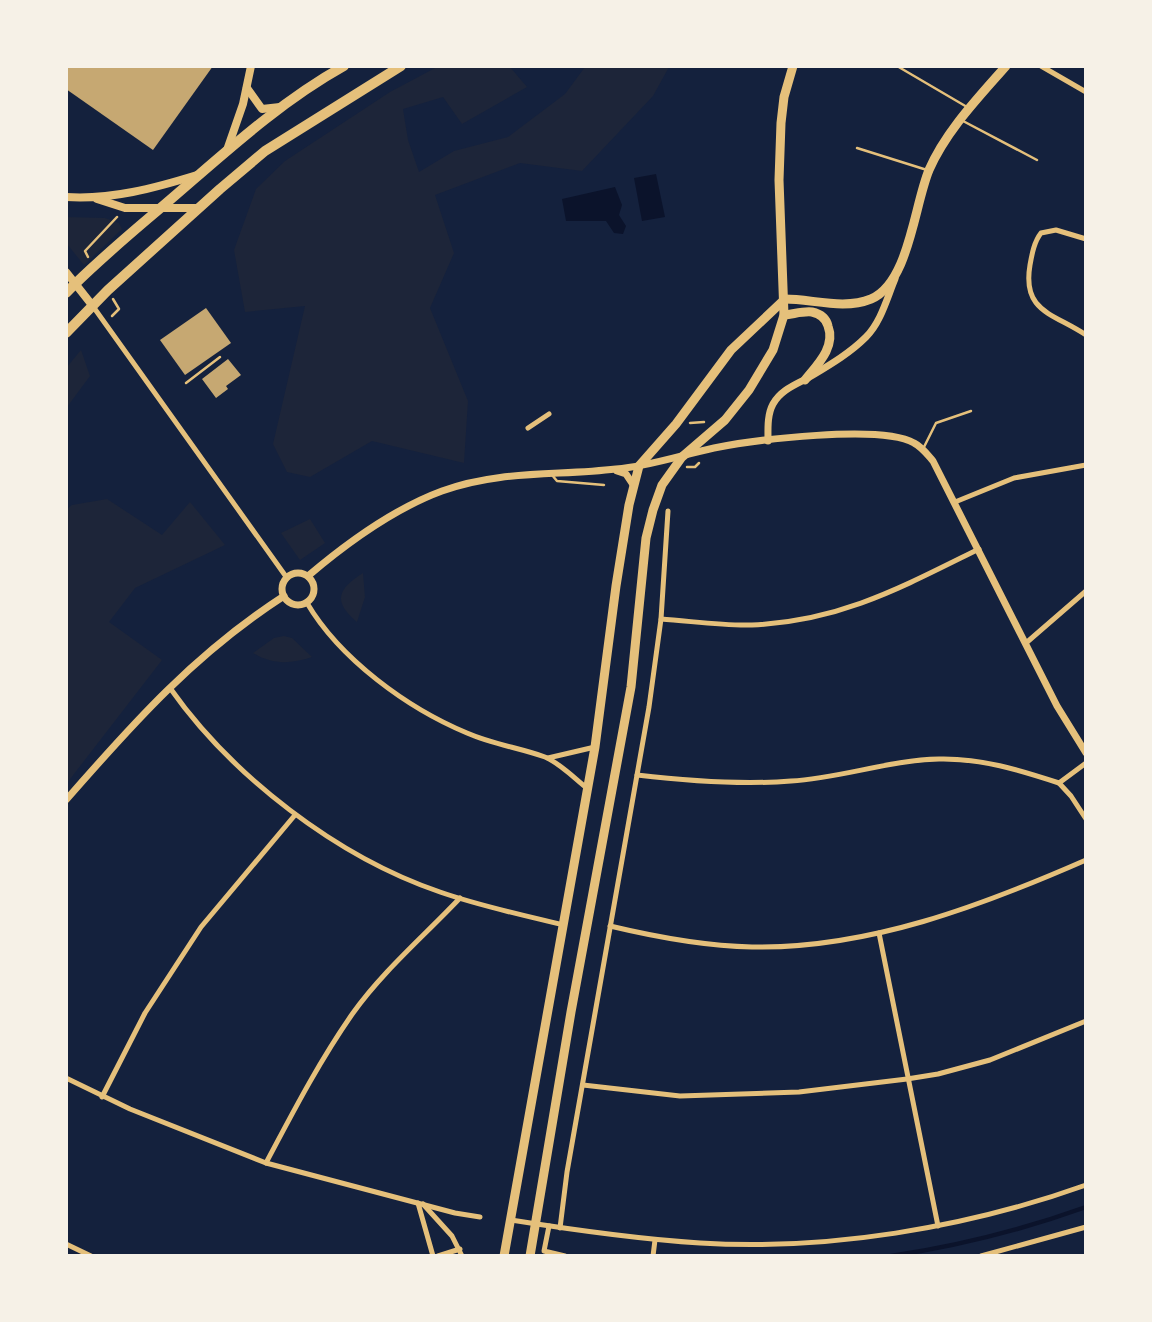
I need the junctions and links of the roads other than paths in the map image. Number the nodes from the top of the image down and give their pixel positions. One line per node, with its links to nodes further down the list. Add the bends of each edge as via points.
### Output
1 (251, 66): 8 (main road)
2 (344, 66): 10 (highway)
3 (401, 66): 21 (highway, via 265,151)
4 (793, 66): 27 (main road, via 784,97 779,180)
5 (897, 66): 11 (lane)
6 (1006, 66): 11 (main road)
7 (1041, 66): 9 (street)
8 (247, 88): 10 (main road, via 262,109); 14 (main road)
9 (1086, 92)
10 (286, 104): 14 (highway)
11 (970, 108): 12 (main road)
12 (961, 120): 15 (lane); 16 (main road)
13 (857, 148): 16 (lane)
14 (226, 153): 17 (highway)
15 (1037, 160)
16 (929, 170): 23 (main road)
17 (199, 175): 19 (main road); 20 (highway)
18 (66, 197): 19 (main road)
19 (94, 198): 20 (main road, via 124,208)
20 (163, 206): 21 (main road); 25 (highway)
21 (199, 208): 28 (highway)
22 (1086, 239): 31 (street, via 1056,230 1041,233 1028,279 1030,295 1041,309)
23 (900, 269): 27 (main road, via 880,294 863,301); 33 (street, via 867,336)
24 (66, 272): 25 (main road)
25 (76, 284): 26 (highway); 28 (main road)
26 (66, 293)
27 (785, 299): 29 (main road); 42 (main road, via 731,350)
28 (92, 305): 30 (highway); 51 (street)
29 (785, 315): 33 (main road, via 814,312 830,329 827,350); 40 (main road, via 773,350 749,390 733,412)
30 (66, 333)
31 (1086, 335)
32 (220, 357): 34 (lane)
33 (805, 380): 38 (street, via 788,388 772,405)
34 (186, 383)
35 (971, 411): 39 (lane, via 936,423)
36 (549, 414): 37 (street)
37 (528, 428)
38 (768, 441): 39 (street, via 875,434 901,437); 40 (street)
39 (923, 449): 47 (street)
40 (682, 457): 42 (street); 83 (main road, via 662,485 646,538 631,687)
41 (1086, 465): 47 (street, via 1014,478)
42 (639, 466): 43 (street); 46 (main road)
43 (613, 470): 44 (street); 46 (street, via 626,474)
44 (552, 472): 45 (lane, via 557,481); 50 (street, via 475,480 419,500)
45 (604, 485)
46 (634, 486): 58 (main road)
47 (955, 502): 49 (street)
48 (668, 510): 55 (street)
49 (979, 549): 55 (street, via 868,602 802,620 748,625); 56 (street)
50 (308, 576): 51 (street, via 297,573); 54 (street, via 314,590)
51 (287, 578): 53 (street)
52 (1086, 591): 56 (street)
53 (284, 596): 54 (street, via 296,605); 57 (street, via 218,643)
54 (307, 603): 60 (street, via 321,626 354,661 425,710 467,733)
55 (661, 619): 62 (street)
56 (1026, 643): 59 (street)
57 (170, 688): 65 (street); 66 (street, via 236,764)
58 (596, 747): 60 (street); 64 (main road)
59 (1086, 753)
60 (548, 758): 64 (street)
61 (1086, 764): 63 (street)
62 (637, 775): 63 (street, via 690,781 791,781 938,758 996,764); 71 (street)
63 (1059, 783): 67 (street)
64 (588, 789): 70 (main road)
65 (66, 800)
66 (295, 815): 69 (street, via 400,876); 77 (street, via 201,927 145,1013)
67 (1086, 818)
68 (1086, 860): 72 (street, via 984,901)
69 (460, 898): 70 (street); 78 (street, via 354,1012)
70 (564, 925): 82 (main road)
71 (610, 926): 72 (street, via 661,938 753,947); 76 (street)
72 (879, 933): 75 (street)
73 (1086, 1021): 75 (street, via 990,1060)
74 (66, 1078): 77 (street)
75 (907, 1079): 76 (street, via 799,1092 681,1096); 85 (street)
76 (583, 1085): 87 (street)
77 (102, 1097): 78 (street)
78 (267, 1163): 80 (street)
79 (1086, 1185): 85 (street)
80 (421, 1203): 81 (street); 90 (street); 92 (street)
81 (480, 1217)
82 (511, 1220): 83 (street); 94 (main road)
83 (534, 1224): 84 (street); 95 (main road)
84 (549, 1226): 87 (street); 96 (street, via 544,1251)
85 (938, 1226): 88 (street, via 772,1244)
86 (1086, 1227): 98 (street)
87 (560, 1228): 88 (street)
88 (655, 1240): 97 (street)
89 (66, 1244): 91 (street)
90 (461, 1252): 93 (street)
91 (91, 1255)
92 (433, 1255)
93 (438, 1255)
94 (504, 1255)
95 (530, 1255)
96 (565, 1255)
97 (653, 1255)
98 (981, 1255)

